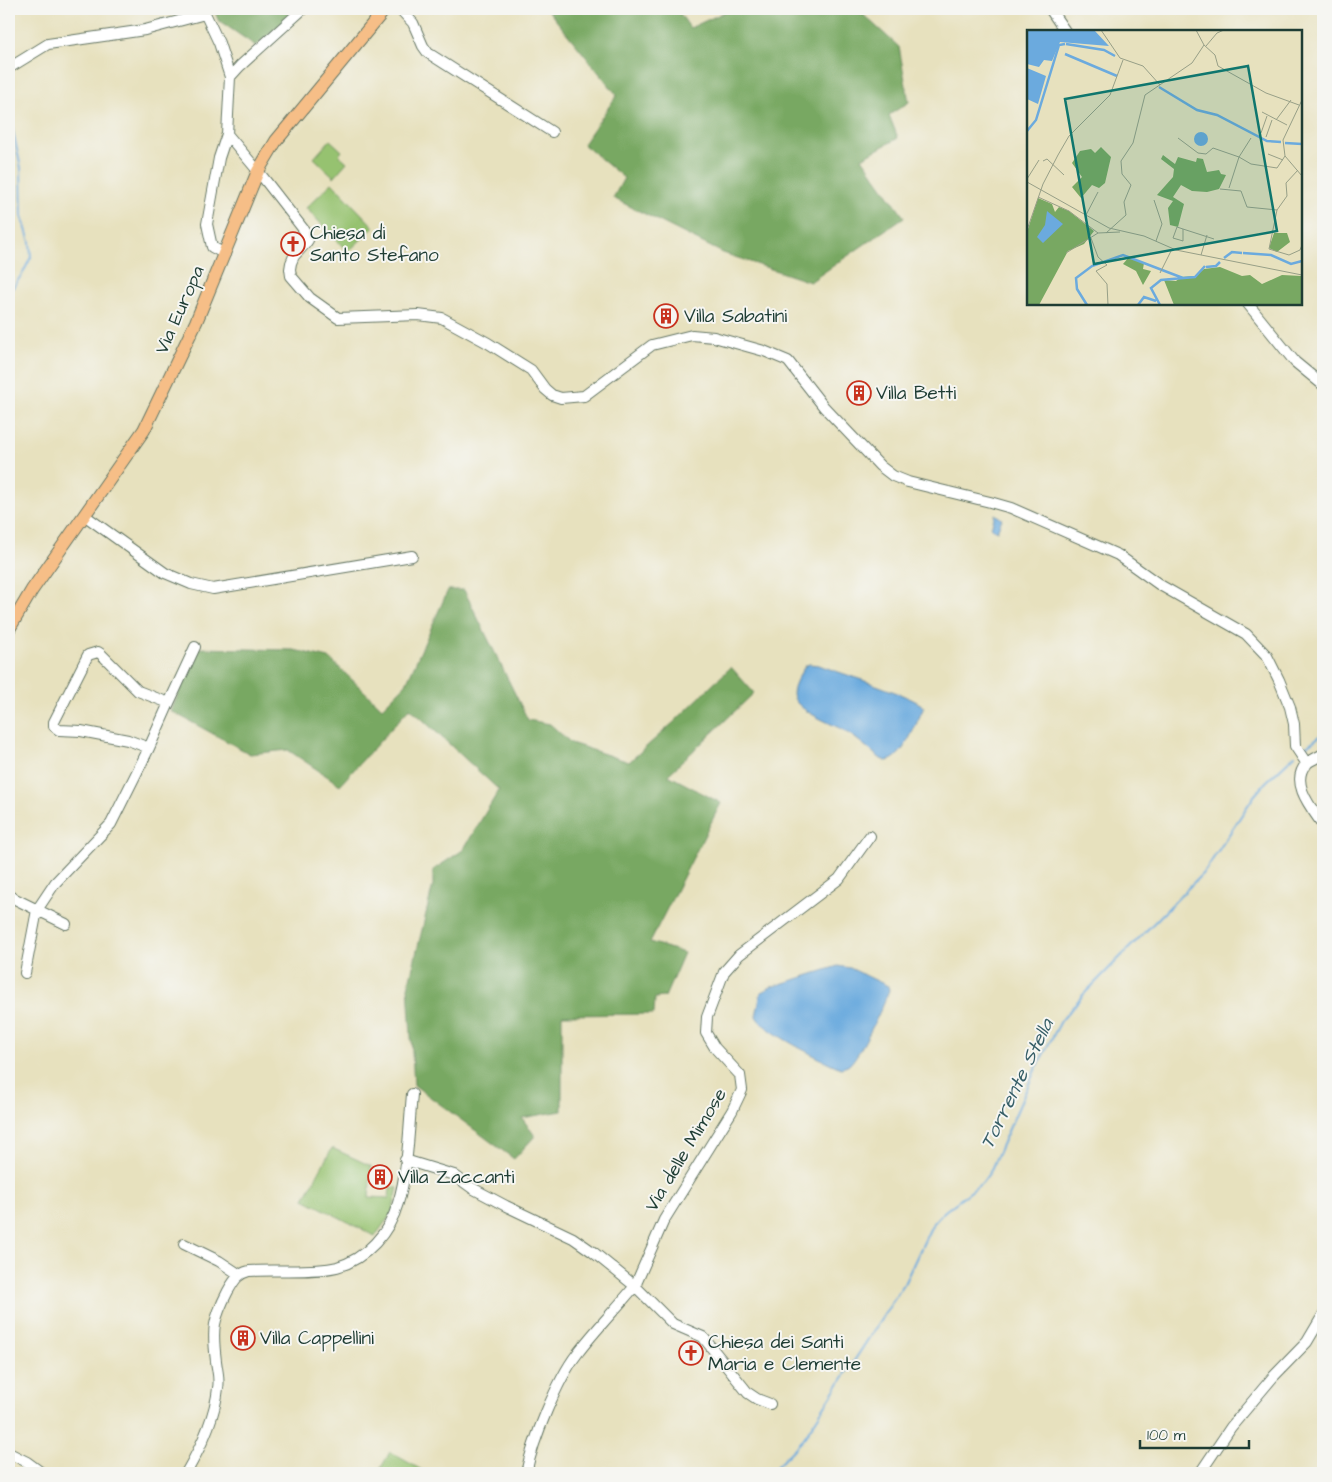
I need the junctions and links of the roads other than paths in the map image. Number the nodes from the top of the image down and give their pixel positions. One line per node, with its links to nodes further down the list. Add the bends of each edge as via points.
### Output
1 (303, 9): 8 (street)
2 (385, 9): 11 (main road, Via Europa, via 276,141)
3 (400, 9): 9 (street, via 413,22 428,53)
4 (1050, 9): 6 (street)
5 (204, 11): 7 (street, via 145,30 48,44); 8 (street)
6 (1064, 30)
7 (9, 68)
8 (230, 77): 10 (street)
9 (552, 132)
10 (227, 134): 11 (street); 12 (street, via 219,158 207,224 212,247)
11 (258, 171): 12 (main road, Via Europa); 22 (street, via 304,230 308,240 294,256 290,269 295,281 310,298 338,318 418,315 442,318 531,370 552,395 561,398 584,396 652,345 692,335 714,337 788,361 824,407 893,476 1011,508 1118,555 1160,585 1246,634 1267,656 1286,695 1294,724 1295,746)
12 (225, 254): 15 (main road, Via Europa, via 144,430)
13 (1249, 305): 14 (street, via 1296,362)
14 (1323, 385)
15 (84, 515): 16 (street, via 165,573 214,589); 17 (main road, Via Europa)
16 (412, 556)
17 (9, 629)
18 (195, 647): 19 (street)
19 (169, 703): 20 (street); 20 (street, via 138,691 98,652 88,655 54,722 59,730 128,740)
20 (149, 748): 26 (street, via 111,824 55,883)
21 (1323, 754): 22 (street)
22 (1305, 761): 23 (street, via 1301,774 1304,795)
23 (1323, 825)
24 (870, 836): 33 (street, Via delle Mimose, via 839,879 739,955 724,972 707,1017 706,1033 740,1075 742,1090 664,1220)
25 (9, 896): 26 (street)
26 (37, 910): 27 (street); 28 (street)
27 (66, 924)
28 (25, 973)
29 (412, 1094): 30 (street)
30 (405, 1160): 32 (street, via 396,1210 383,1233 360,1256 329,1268 255,1271); 33 (street, via 454,1175 472,1188 573,1238)
31 (184, 1244): 32 (street)
32 (240, 1275): 38 (street, via 214,1323 219,1380 217,1396 203,1441)
33 (635, 1286): 35 (street, via 673,1324 703,1337 748,1393); 39 (street, via 566,1371 545,1416)
34 (1323, 1315): 40 (street, via 1307,1342 1231,1427)
35 (770, 1404)
36 (9, 1453): 37 (street)
37 (42, 1473)
38 (186, 1473)
39 (526, 1473)
40 (1200, 1473)

